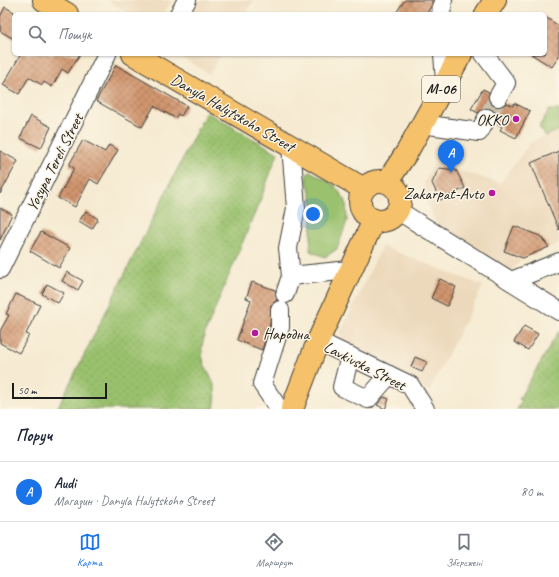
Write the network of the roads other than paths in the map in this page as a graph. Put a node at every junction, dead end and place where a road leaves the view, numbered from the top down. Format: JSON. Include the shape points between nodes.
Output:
{"nodes":[{"id":1,"x":44,"y":0,"type":"edge"},
{"id":2,"x":187,"y":0,"type":"edge"},
{"id":3,"x":442,"y":0,"type":"edge"},
{"id":4,"x":495,"y":0,"type":"edge"},
{"id":5,"x":64,"y":12,"type":"edge"},
{"id":6,"x":180,"y":12,"type":"edge"},
{"id":7,"x":441,"y":12,"type":"edge"},
{"id":8,"x":487,"y":12,"type":"edge"},
{"id":9,"x":106,"y":56,"type":"edge"},
{"id":10,"x":443,"y":56,"type":"edge"},
{"id":11,"x":460,"y":56,"type":"edge"},
{"id":12,"x":486,"y":56,"type":"edge"},
{"id":13,"x":146,"y":57,"type":"edge"},
{"id":14,"x":445,"y":82,"type":"junction"},
{"id":15,"x":498,"y":97,"type":"tunnel mouth"},
{"id":16,"x":487,"y":118,"type":"tunnel mouth"},
{"id":17,"x":422,"y":124,"type":"junction"},
{"id":18,"x":291,"y":146,"type":"junction"},
{"id":19,"x":387,"y":182,"type":"junction"},
{"id":20,"x":364,"y":189,"type":"junction"},
{"id":21,"x":397,"y":210,"type":"junction"},
{"id":22,"x":374,"y":220,"type":"junction"},
{"id":23,"x":559,"y":262,"type":"edge"},
{"id":24,"x":0,"y":269,"type":"edge"},
{"id":25,"x":349,"y":270,"type":"junction"},
{"id":26,"x":291,"y":276,"type":"junction"},
{"id":27,"x":510,"y":281,"type":"junction"},
{"id":28,"x":559,"y":311,"type":"edge"},
{"id":29,"x":318,"y":341,"type":"junction"},
{"id":30,"x":350,"y":356,"type":"junction"},
{"id":31,"x":389,"y":375,"type":"junction"},
{"id":32,"x":279,"y":409,"type":"edge"},
{"id":33,"x":292,"y":409,"type":"edge"},
{"id":34,"x":425,"y":409,"type":"edge"}],
"edges":[{"from":1,"to":5,"type":"main road"},
{"from":2,"to":6,"type":"street"},
{"from":3,"to":7,"type":"street"},
{"from":4,"to":8,"type":"main road"},
{"from":9,"to":24,"type":"street","name":"Yosypa Tereli Street"},
{"from":10,"to":14,"type":"street"},
{"from":11,"to":14,"type":"main road","number":"М-06"},
{"from":12,"to":15,"type":"street","via":[[506,83]]},
{"from":13,"to":18,"type":"main road","name":"Danyla Halytskoho Street"},
{"from":14,"to":17,"type":"main road","number":"М-06"},
{"from":16,"to":17,"type":"street","via":[[478,132]]},
{"from":17,"to":19,"type":"main road","number":"М-06"},
{"from":18,"to":20,"type":"main road","name":"Danyla Halytskoho Street"},
{"from":18,"to":26,"type":"street","via":[[296,208],[288,248]]},
{"from":19,"to":20,"type":"main road","via":[[370,183]]},
{"from":19,"to":21,"type":"main road","via":[[398,194]]},
{"from":20,"to":22,"type":"main road","via":[[360,195],[362,210]]},
{"from":21,"to":22,"type":"main road","via":[[391,217]]},
{"from":21,"to":27,"type":"street"},
{"from":22,"to":25,"type":"main road"},
{"from":23,"to":27,"type":"street"},
{"from":25,"to":26,"type":"street"},
{"from":25,"to":29,"type":"main road"},
{"from":26,"to":32,"type":"street","via":[[282,302],[280,327],[262,384]]},
{"from":27,"to":28,"type":"street"},
{"from":29,"to":30,"type":"street","name":"Lavkivska Street"},
{"from":29,"to":33,"type":"main road"},
{"from":30,"to":31,"type":"street","name":"Lavkivska Street"},
{"from":30,"to":31,"type":"street","via":[[342,387],[368,399]]},
{"from":31,"to":34,"type":"street","name":"Lavkivska Street","via":[[410,384]]}]}
